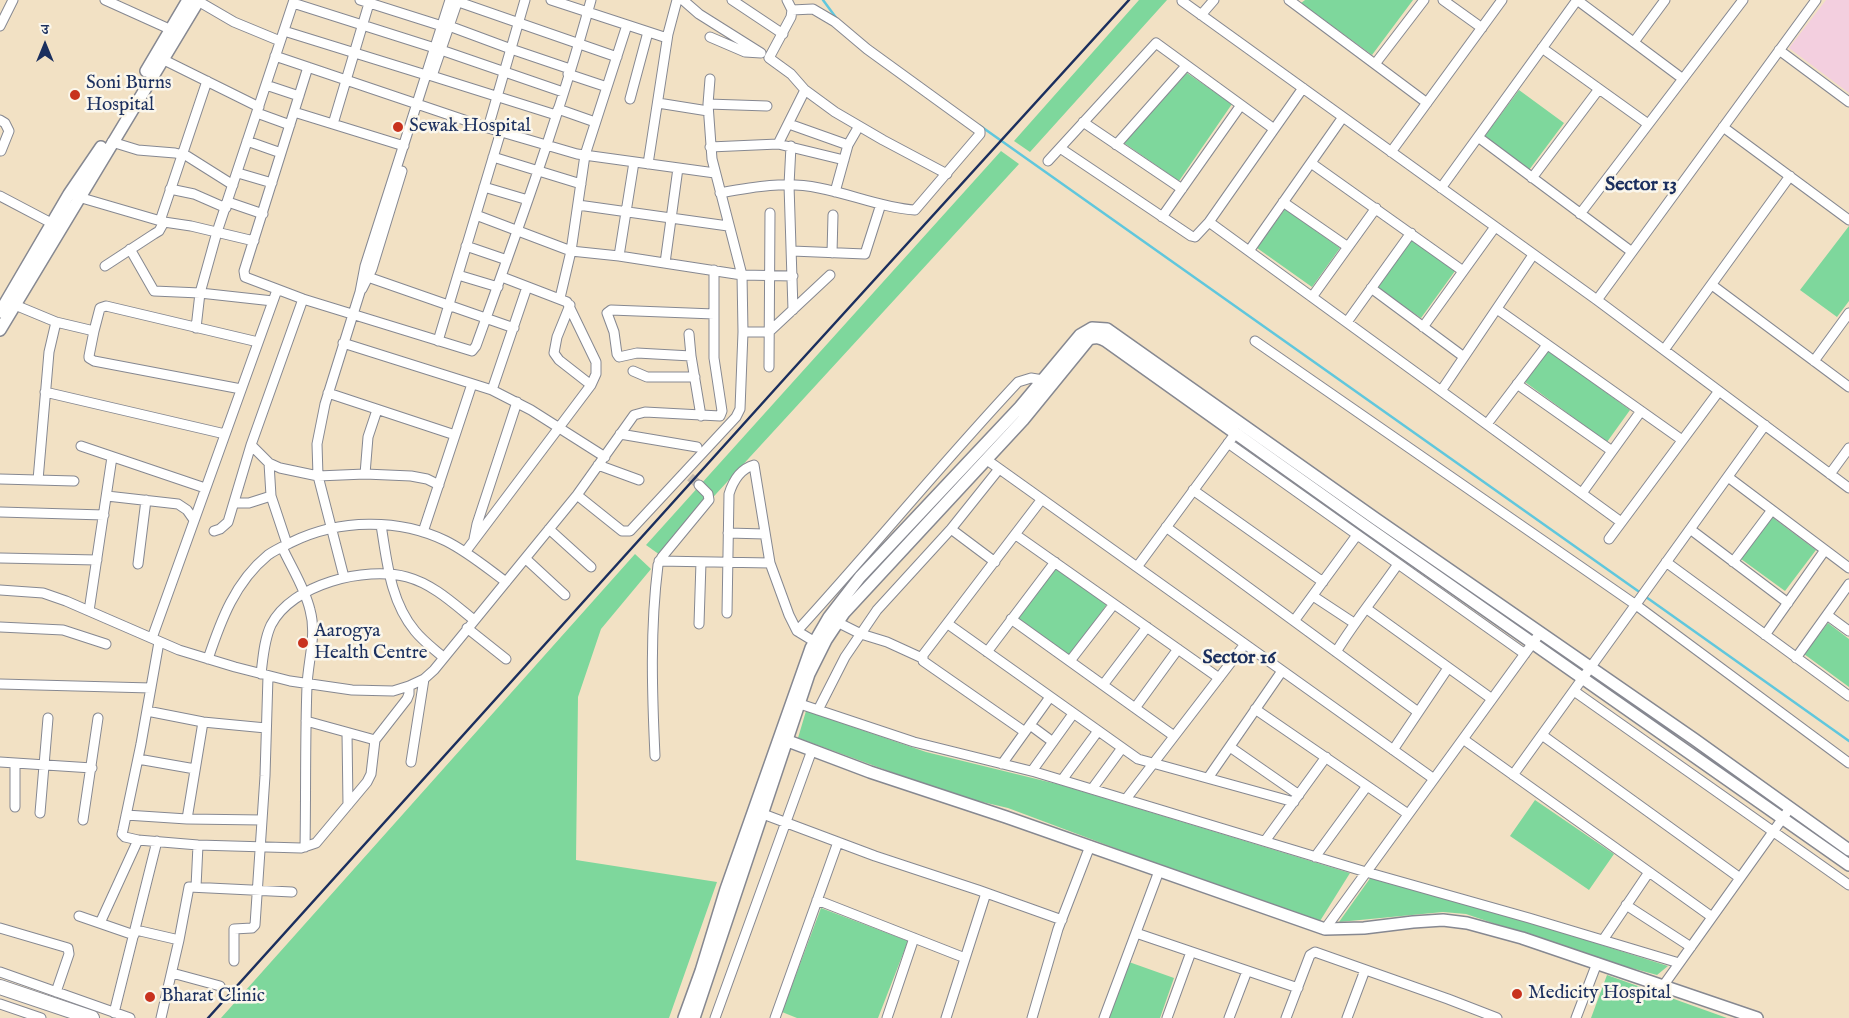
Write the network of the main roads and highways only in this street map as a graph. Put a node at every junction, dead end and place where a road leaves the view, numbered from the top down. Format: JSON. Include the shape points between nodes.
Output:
{"nodes":[{"id":1,"x":0,"y":987,"type":"edge"},
{"id":2,"x":92,"y":1018,"type":"edge"}],
"edges":[{"from":1,"to":2,"type":"main road"}]}
